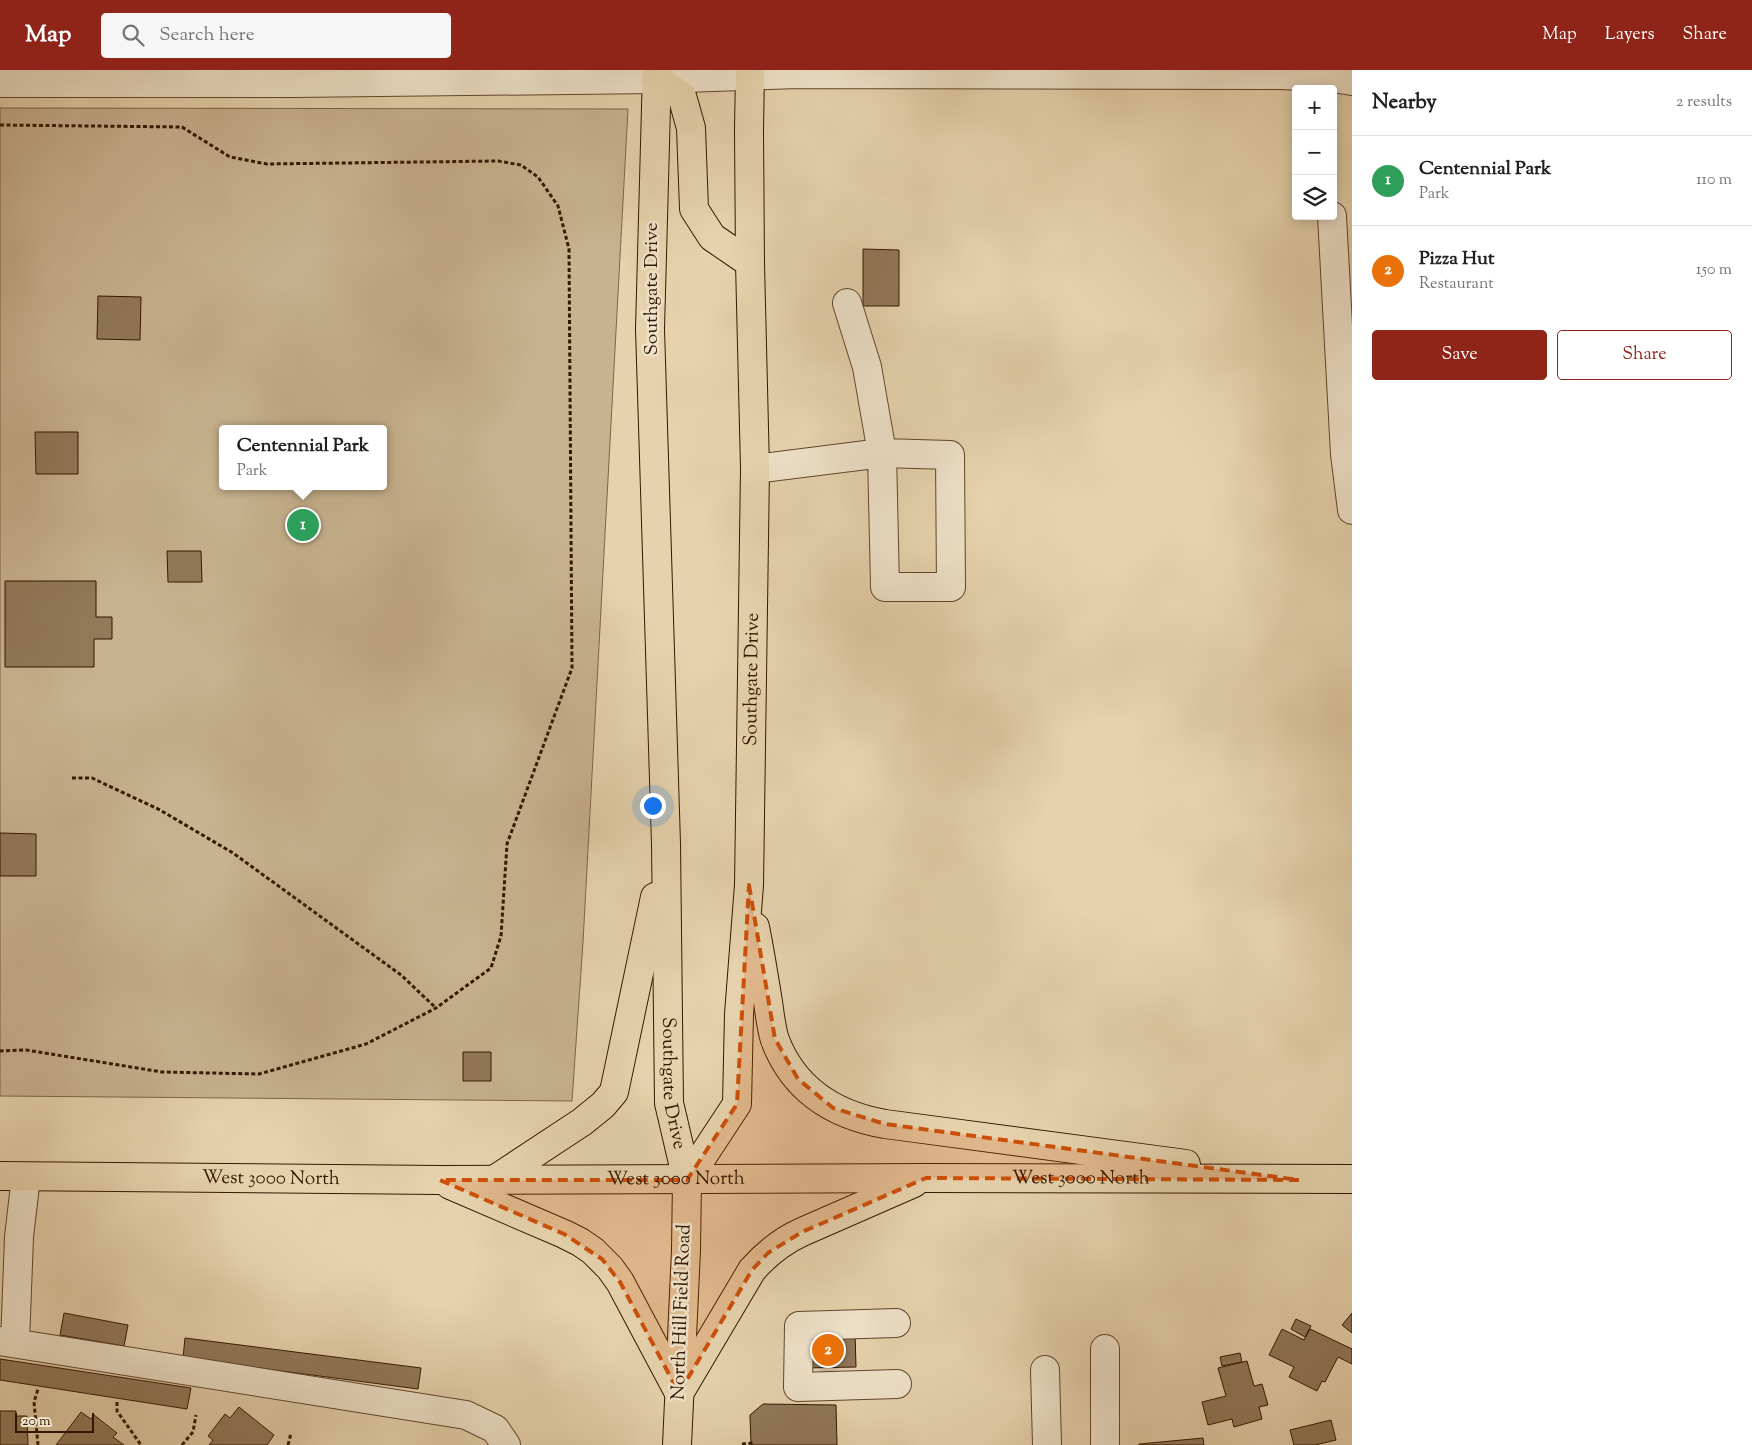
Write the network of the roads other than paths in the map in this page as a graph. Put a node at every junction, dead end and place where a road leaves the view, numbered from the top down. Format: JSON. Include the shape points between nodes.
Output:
{"nodes":[{"id":1,"x":750,"y":73,"type":"edge"},
{"id":2,"x":656,"y":74,"type":"edge"},
{"id":3,"x":1332,"y":79,"type":"edge"},
{"id":4,"x":0,"y":83,"type":"edge"},
{"id":5,"x":1332,"y":220,"type":"edge"},
{"id":6,"x":750,"y":263,"type":"junction"},
{"id":7,"x":847,"y":303,"type":"dead end"},
{"id":8,"x":882,"y":454,"type":"junction"},
{"id":9,"x":755,"y":469,"type":"junction"},
{"id":10,"x":1352,"y":510,"type":"edge"},
{"id":11,"x":666,"y":844,"type":"junction"},
{"id":12,"x":748,"y":885,"type":"junction"},
{"id":13,"x":13,"y":1177,"type":"edge"},
{"id":14,"x":926,"y":1178,"type":"junction"},
{"id":15,"x":1352,"y":1179,"type":"edge"},
{"id":16,"x":440,"y":1180,"type":"junction"},
{"id":17,"x":494,"y":1180,"type":"junction"},
{"id":18,"x":687,"y":1180,"type":"junction"},
{"id":19,"x":1299,"y":1180,"type":"junction"},
{"id":20,"x":896,"y":1323,"type":"dead end"},
{"id":21,"x":7,"y":1342,"type":"edge"},
{"id":22,"x":1105,"y":1349,"type":"dead end"},
{"id":23,"x":1045,"y":1370,"type":"dead end"},
{"id":24,"x":897,"y":1384,"type":"dead end"},
{"id":25,"x":679,"y":1393,"type":"junction"},
{"id":26,"x":506,"y":1445,"type":"edge"},
{"id":27,"x":677,"y":1445,"type":"edge"},
{"id":28,"x":1047,"y":1445,"type":"edge"},
{"id":29,"x":1105,"y":1445,"type":"edge"}],
"edges":[{"from":1,"to":2,"type":"street"},
{"from":1,"to":3,"type":"street","via":[[1279,75]]},
{"from":1,"to":6,"type":"main road","name":"Southgate Drive"},
{"from":2,"to":4,"type":"street","via":[[294,83]]},
{"from":2,"to":6,"type":"main road","via":[[682,96],[691,128],[694,209],[712,237]]},
{"from":2,"to":11,"type":"main road","name":"Southgate Drive","via":[[650,329]]},
{"from":5,"to":10,"type":"street","via":[[1345,454]]},
{"from":6,"to":9,"type":"main road","name":"Southgate Drive"},
{"from":7,"to":8,"type":"street","via":[[867,367]]},
{"from":8,"to":8,"type":"street","via":[[950,455],[951,587],[885,588]]},
{"from":8,"to":9,"type":"street"},
{"from":9,"to":12,"type":"main road","name":"Southgate Drive"},
{"from":11,"to":17,"type":"main road","via":[[614,1092],[582,1122]]},
{"from":11,"to":18,"type":"main road","name":"Southgate Drive","via":[[669,1103]]},
{"from":12,"to":18,"type":"main road","name":"Southgate Drive","via":[[739,1014],[737,1104]]},
{"from":12,"to":19,"type":"main road","via":[[775,1039],[798,1079],[833,1108],[856,1118],[885,1124]]},
{"from":13,"to":16,"type":"main road","name":"West 3000 North"},
{"from":13,"to":21,"type":"street","via":[[19,1237]]},
{"from":14,"to":18,"type":"main road","name":"West 3000 North"},
{"from":14,"to":19,"type":"main road","name":"West 3000 North"},
{"from":14,"to":25,"type":"main road","via":[[791,1237],[768,1253],[752,1270]]},
{"from":15,"to":19,"type":"main road","name":"West 3000 North"},
{"from":16,"to":17,"type":"main road","name":"West 3000 North"},
{"from":16,"to":25,"type":"main road","via":[[564,1234],[602,1259],[620,1282]]},
{"from":17,"to":18,"type":"main road","name":"West 3000 North"},
{"from":18,"to":25,"type":"main road","name":"North Hill Field Road"},
{"from":20,"to":24,"type":"street","via":[[799,1326],[798,1387]]},
{"from":21,"to":26,"type":"street","via":[[466,1415],[495,1429]]},
{"from":22,"to":29,"type":"street"},
{"from":23,"to":28,"type":"street"},
{"from":25,"to":27,"type":"main road","name":"North Hill Field Road"}]}
